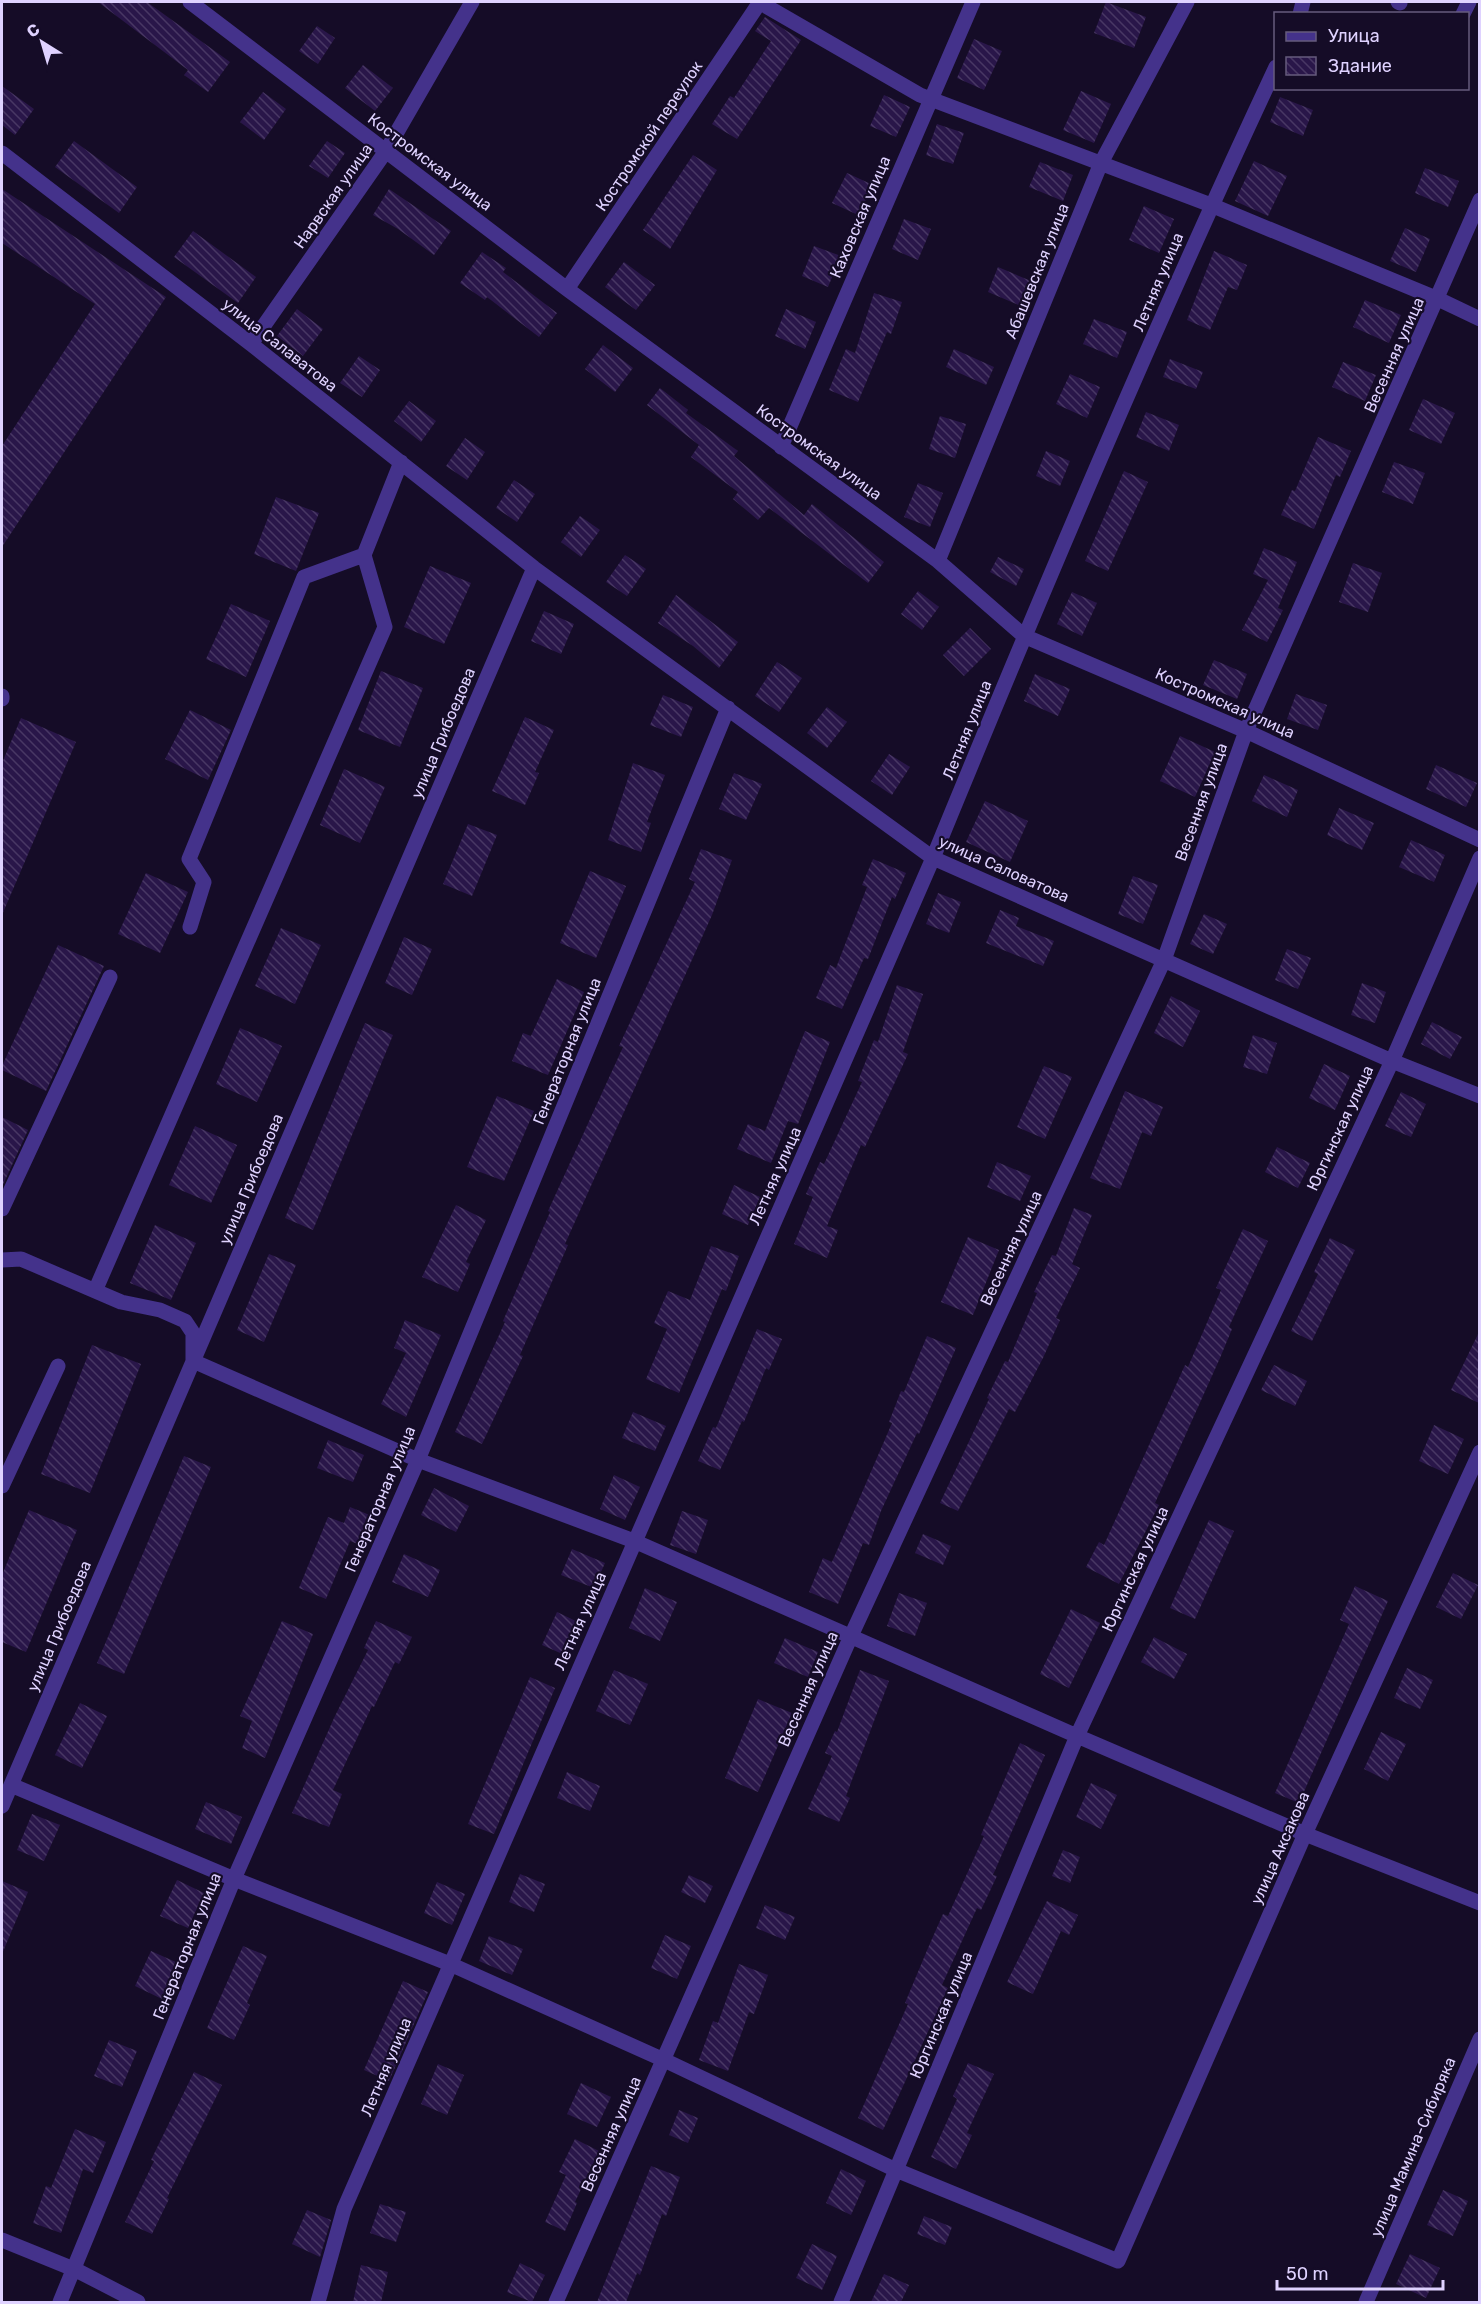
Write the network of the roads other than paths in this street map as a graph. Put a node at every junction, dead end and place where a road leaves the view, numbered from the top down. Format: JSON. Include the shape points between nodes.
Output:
{"nodes":[{"id":1,"x":190,"y":2,"type":"edge"},
{"id":2,"x":472,"y":2,"type":"edge"},
{"id":3,"x":760,"y":2,"type":"edge"},
{"id":4,"x":973,"y":2,"type":"edge"},
{"id":5,"x":1187,"y":2,"type":"edge"},
{"id":6,"x":1274,"y":69,"type":"edge"},
{"id":7,"x":930,"y":99,"type":"junction"},
{"id":8,"x":386,"y":151,"type":"junction"},
{"id":9,"x":2,"y":153,"type":"edge"},
{"id":10,"x":1101,"y":163,"type":"junction"},
{"id":11,"x":1479,"y":200,"type":"edge"},
{"id":12,"x":1211,"y":206,"type":"junction"},
{"id":13,"x":567,"y":289,"type":"junction"},
{"id":14,"x":1438,"y":299,"type":"junction"},
{"id":15,"x":1479,"y":319,"type":"edge"},
{"id":16,"x":251,"y":344,"type":"junction"},
{"id":17,"x":781,"y":447,"type":"junction"},
{"id":18,"x":401,"y":462,"type":"junction"},
{"id":19,"x":364,"y":555,"type":"junction"},
{"id":20,"x":938,"y":561,"type":"junction"},
{"id":21,"x":534,"y":568,"type":"junction"},
{"id":22,"x":1024,"y":636,"type":"junction"},
{"id":23,"x":728,"y":708,"type":"junction"},
{"id":24,"x":1246,"y":731,"type":"junction"},
{"id":25,"x":1479,"y":840,"type":"edge"},
{"id":26,"x":933,"y":858,"type":"junction"},
{"id":27,"x":1479,"y":858,"type":"edge"},
{"id":28,"x":190,"y":927,"type":"dead end"},
{"id":29,"x":1164,"y":960,"type":"junction"},
{"id":30,"x":110,"y":977,"type":"dead end"},
{"id":31,"x":1392,"y":1060,"type":"junction"},
{"id":32,"x":1479,"y":1096,"type":"edge"},
{"id":33,"x":2,"y":1209,"type":"edge"},
{"id":34,"x":2,"y":1260,"type":"edge"},
{"id":35,"x":95,"y":1291,"type":"junction"},
{"id":36,"x":193,"y":1361,"type":"junction"},
{"id":37,"x":58,"y":1366,"type":"dead end"},
{"id":38,"x":1479,"y":1452,"type":"edge"},
{"id":39,"x":418,"y":1460,"type":"junction"},
{"id":40,"x":2,"y":1486,"type":"edge"},
{"id":41,"x":634,"y":1541,"type":"junction"},
{"id":42,"x":851,"y":1636,"type":"junction"},
{"id":43,"x":1077,"y":1736,"type":"junction"},
{"id":44,"x":11,"y":1785,"type":"junction"},
{"id":45,"x":2,"y":1806,"type":"edge"},
{"id":46,"x":1305,"y":1834,"type":"junction"},
{"id":47,"x":234,"y":1879,"type":"junction"},
{"id":48,"x":1479,"y":1903,"type":"edge"},
{"id":49,"x":450,"y":1964,"type":"junction"},
{"id":50,"x":1479,"y":2039,"type":"edge"},
{"id":51,"x":664,"y":2060,"type":"junction"},
{"id":52,"x":896,"y":2170,"type":"junction"},
{"id":53,"x":2,"y":2240,"type":"edge"},
{"id":54,"x":76,"y":2270,"type":"junction"},
{"id":55,"x":60,"y":2302,"type":"edge"},
{"id":56,"x":138,"y":2302,"type":"edge"},
{"id":57,"x":318,"y":2302,"type":"edge"},
{"id":58,"x":556,"y":2302,"type":"edge"},
{"id":59,"x":841,"y":2302,"type":"edge"},
{"id":60,"x":1366,"y":2302,"type":"edge"}],
"edges":[{"from":1,"to":8,"type":"street","name":"Костромская улица"},
{"from":2,"to":8,"type":"street","name":"Нарвская улица"},
{"from":3,"to":7,"type":"street"},
{"from":3,"to":13,"type":"street","name":"Костромской переулок"},
{"from":4,"to":7,"type":"street","name":"Каховская улица"},
{"from":5,"to":10,"type":"street","name":"Абашевская улица"},
{"from":6,"to":12,"type":"street","name":"Летняя улица"},
{"from":7,"to":10,"type":"street"},
{"from":7,"to":17,"type":"street","name":"Каховская улица"},
{"from":8,"to":13,"type":"street","name":"Костромская улица"},
{"from":8,"to":16,"type":"street","name":"Нарвская улица"},
{"from":9,"to":16,"type":"street","name":"улица Салаватова"},
{"from":10,"to":12,"type":"street"},
{"from":10,"to":20,"type":"street","name":"Абашевская улица"},
{"from":11,"to":14,"type":"street","name":"Весенняя улица"},
{"from":12,"to":14,"type":"street"},
{"from":12,"to":22,"type":"street","name":"Летняя улица"},
{"from":13,"to":17,"type":"street","name":"Костромская улица"},
{"from":14,"to":15,"type":"street"},
{"from":14,"to":24,"type":"street","name":"Весенняя улица"},
{"from":16,"to":18,"type":"street","name":"улица Салаватова"},
{"from":17,"to":20,"type":"street","name":"Костромская улица"},
{"from":18,"to":19,"type":"street"},
{"from":18,"to":21,"type":"street","name":"улица Салаватова"},
{"from":19,"to":28,"type":"street","via":[[304,577],[189,859],[204,882]]},
{"from":19,"to":35,"type":"street","via":[[385,627]]},
{"from":20,"to":22,"type":"street","name":"Костромская улица"},
{"from":21,"to":23,"type":"street","name":"улица Саловатова"},
{"from":21,"to":36,"type":"street","name":"улица Грибоедова"},
{"from":22,"to":24,"type":"street","name":"Костромская улица"},
{"from":22,"to":26,"type":"street","name":"Летняя улица"},
{"from":23,"to":26,"type":"street","name":"улица Саловатова"},
{"from":23,"to":39,"type":"street","name":"Генераторная улица"},
{"from":24,"to":25,"type":"street","name":"Костромская улица"},
{"from":24,"to":29,"type":"street","name":"Весенняя улица"},
{"from":26,"to":29,"type":"street","name":"улица Саловатова"},
{"from":26,"to":41,"type":"street","name":"Летняя улица"},
{"from":27,"to":31,"type":"street","name":"Юргинская улица"},
{"from":29,"to":31,"type":"street","name":"улица Саловатова"},
{"from":29,"to":42,"type":"street","name":"Весенняя улица"},
{"from":30,"to":33,"type":"street"},
{"from":31,"to":32,"type":"street","name":"улица Саловатова"},
{"from":31,"to":43,"type":"street","name":"Юргинская улица"},
{"from":34,"to":35,"type":"street","via":[[21,1259]]},
{"from":35,"to":36,"type":"street","via":[[185,1321],[193,1333]]},
{"from":36,"to":39,"type":"street"},
{"from":36,"to":44,"type":"street","name":"улица Грибоедова"},
{"from":37,"to":40,"type":"street"},
{"from":38,"to":46,"type":"street","name":"улица Аксакова"},
{"from":39,"to":41,"type":"street"},
{"from":39,"to":47,"type":"street","name":"Генераторная улица"},
{"from":41,"to":42,"type":"street"},
{"from":41,"to":49,"type":"street","name":"Летняя улица"},
{"from":42,"to":43,"type":"street"},
{"from":42,"to":51,"type":"street","name":"Весенняя улица"},
{"from":43,"to":46,"type":"street"},
{"from":43,"to":52,"type":"street","name":"Юргинская улица"},
{"from":44,"to":45,"type":"street","name":"улица Грибоедова"},
{"from":44,"to":47,"type":"street"},
{"from":46,"to":48,"type":"street"},
{"from":46,"to":52,"type":"street","name":"улица Аксакова","via":[[1118,2261]]},
{"from":47,"to":49,"type":"street"},
{"from":47,"to":54,"type":"street","name":"Генераторная улица"},
{"from":49,"to":51,"type":"street"},
{"from":49,"to":57,"type":"street","name":"Летняя улица","via":[[344,2209]]},
{"from":50,"to":60,"type":"street","name":"улица Мамина-Сибиряка"},
{"from":51,"to":52,"type":"street"},
{"from":51,"to":58,"type":"street","name":"Весенняя улица"},
{"from":52,"to":59,"type":"street","name":"Юргинская улица"},
{"from":53,"to":54,"type":"street"},
{"from":54,"to":55,"type":"street","name":"Генераторная улица"},
{"from":54,"to":56,"type":"street"}]}
